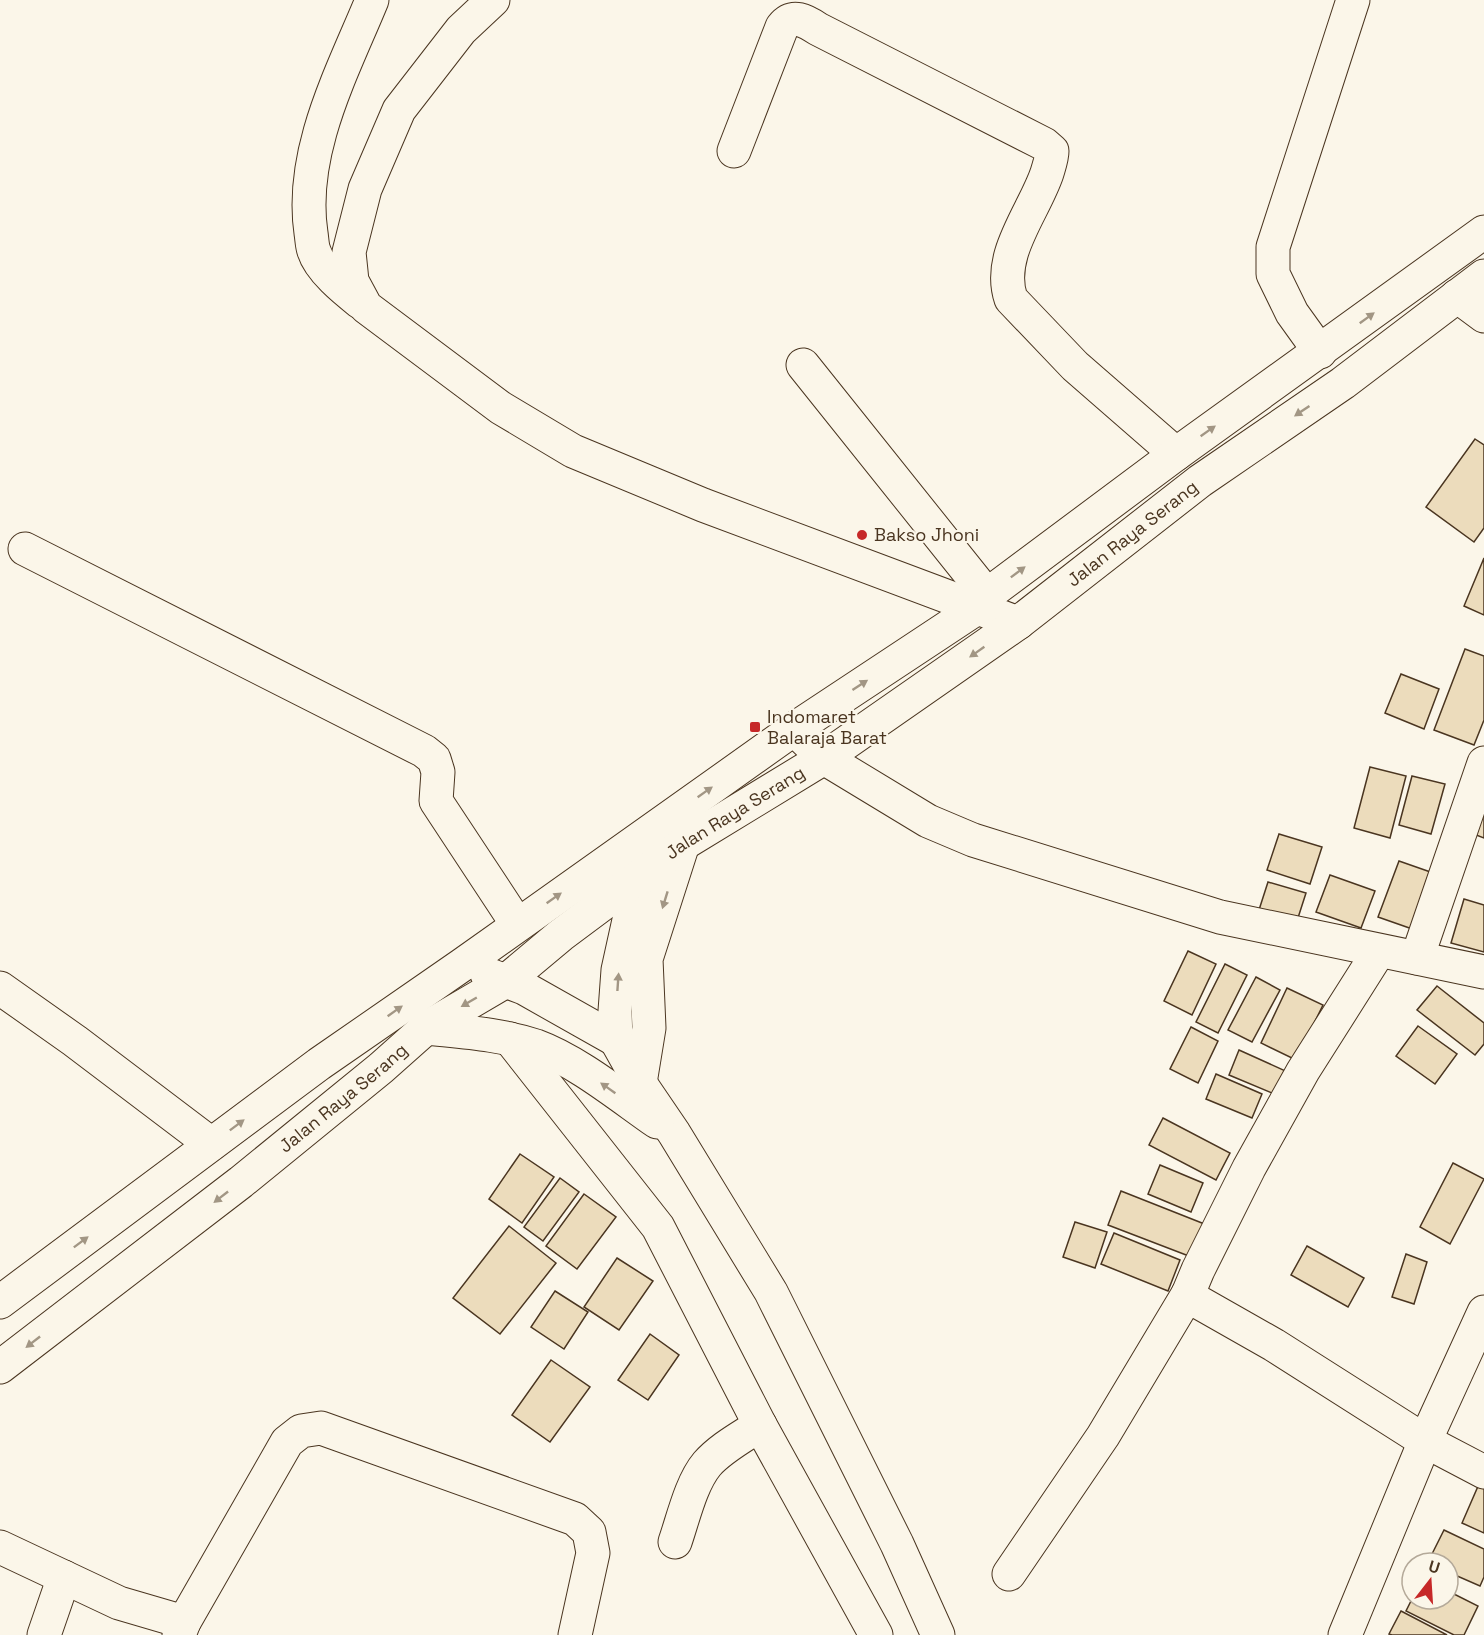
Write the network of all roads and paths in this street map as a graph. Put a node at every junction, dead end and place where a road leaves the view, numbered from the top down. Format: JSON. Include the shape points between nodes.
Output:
{"nodes":[{"id":1,"x":372,"y":0,"type":"edge"},
{"id":2,"x":493,"y":0,"type":"edge"},
{"id":3,"x":1353,"y":0,"type":"edge"},
{"id":4,"x":734,"y":151,"type":"dead end"},
{"id":5,"x":1484,"y":232,"type":"edge"},
{"id":6,"x":1484,"y":276,"type":"edge"},
{"id":7,"x":1457,"y":296,"type":"junction"},
{"id":8,"x":366,"y":307,"type":"junction"},
{"id":9,"x":1484,"y":315,"type":"edge"},
{"id":10,"x":1320,"y":352,"type":"junction"},
{"id":11,"x":803,"y":365,"type":"dead end"},
{"id":12,"x":1343,"y":383,"type":"junction"},
{"id":13,"x":1176,"y":454,"type":"junction"},
{"id":14,"x":1200,"y":481,"type":"junction"},
{"id":15,"x":25,"y":549,"type":"dead end"},
{"id":16,"x":982,"y":602,"type":"junction"},
{"id":17,"x":1018,"y":623,"type":"junction"},
{"id":18,"x":794,"y":729,"type":"junction"},
{"id":19,"x":824,"y":758,"type":"junction"},
{"id":20,"x":1484,"y":763,"type":"edge"},
{"id":21,"x":657,"y":825,"type":"junction"},
{"id":22,"x":683,"y":844,"type":"junction"},
{"id":23,"x":637,"y":878,"type":"junction"},
{"id":24,"x":517,"y":924,"type":"junction"},
{"id":25,"x":1379,"y":951,"type":"junction"},
{"id":26,"x":1417,"y":958,"type":"junction"},
{"id":27,"x":462,"y":965,"type":"junction"},
{"id":28,"x":1484,"y":972,"type":"edge"},
{"id":29,"x":506,"y":981,"type":"junction"},
{"id":30,"x":0,"y":988,"type":"edge"},
{"id":31,"x":426,"y":1028,"type":"junction"},
{"id":32,"x":510,"y":1039,"type":"junction"},
{"id":33,"x":616,"y":1040,"type":"junction"},
{"id":34,"x":640,"y":1083,"type":"junction"},
{"id":35,"x":674,"y":1133,"type":"junction"},
{"id":36,"x":211,"y":1144,"type":"junction"},
{"id":37,"x":47,"y":1267,"type":"junction"},
{"id":38,"x":1188,"y":1294,"type":"junction"},
{"id":39,"x":0,"y":1302,"type":"edge"},
{"id":40,"x":73,"y":1311,"type":"junction"},
{"id":41,"x":1484,"y":1312,"type":"edge"},
{"id":42,"x":0,"y":1367,"type":"edge"},
{"id":43,"x":760,"y":1425,"type":"junction"},
{"id":44,"x":1425,"y":1441,"type":"junction"},
{"id":45,"x":1484,"y":1472,"type":"edge"},
{"id":46,"x":675,"y":1542,"type":"dead end"},
{"id":47,"x":0,"y":1547,"type":"edge"},
{"id":48,"x":1009,"y":1574,"type":"dead end"},
{"id":49,"x":64,"y":1577,"type":"junction"},
{"id":50,"x":181,"y":1629,"type":"edge"},
{"id":51,"x":44,"y":1635,"type":"edge"},
{"id":52,"x":574,"y":1635,"type":"edge"},
{"id":53,"x":876,"y":1635,"type":"edge"},
{"id":54,"x":938,"y":1635,"type":"edge"},
{"id":55,"x":1345,"y":1635,"type":"edge"}],
"edges":[{"from":1,"to":8,"type":"main road","via":[[325,118],[311,166],[308,211],[314,252],[337,284]]},
{"from":2,"to":8,"type":"main road","via":[[461,30],[399,110],[365,189],[349,252],[352,281]]},
{"from":3,"to":10,"type":"main road","via":[[1273,248],[1273,274],[1292,313]]},
{"from":4,"to":13,"type":"main road","via":[[782,27],[793,19],[805,20],[1044,144],[1052,156],[1018,234],[1009,275],[1011,299],[1075,366]]},
{"from":10,"to":5,"type":"main road","name":"Jalan Raya Serang","one_way":true},
{"from":6,"to":7,"type":"main road","name":"Jalan Raya Serang"},
{"from":7,"to":9,"type":"main road"},
{"from":7,"to":12,"type":"main road","name":"Jalan Raya Serang"},
{"from":8,"to":16,"type":"main road","via":[[501,408],[573,451],[703,505]]},
{"from":10,"to":12,"type":"main road"},
{"from":13,"to":10,"type":"main road","name":"Jalan Raya Serang","one_way":true},
{"from":11,"to":16,"type":"main road"},
{"from":12,"to":14,"type":"main road","name":"Jalan Raya Serang","one_way":true},
{"from":13,"to":14,"type":"main road"},
{"from":16,"to":13,"type":"main road","name":"Jalan Raya Serang","one_way":true},
{"from":14,"to":17,"type":"main road","name":"Jalan Raya Serang"},
{"from":15,"to":24,"type":"main road","via":[[424,751],[434,759],[438,772],[436,801]]},
{"from":16,"to":17,"type":"main road"},
{"from":18,"to":16,"type":"main road","name":"Jalan Raya Serang","one_way":true},
{"from":17,"to":19,"type":"main road","name":"Jalan Raya Serang","one_way":true},
{"from":18,"to":19,"type":"main road"},
{"from":21,"to":18,"type":"main road","name":"Jalan Raya Serang","one_way":true},
{"from":19,"to":22,"type":"main road","name":"Jalan Raya Serang"},
{"from":19,"to":25,"type":"main road","via":[[928,821],[973,840],[1220,917]]},
{"from":20,"to":26,"type":"main road"},
{"from":21,"to":23,"type":"main road"},
{"from":24,"to":21,"type":"main road","name":"Jalan Raya Serang","one_way":true},
{"from":22,"to":23,"type":"main road","name":"Jalan Raya Serang"},
{"from":22,"to":34,"type":"main road","one_way":true,"via":[[646,959],[649,1028]]},
{"from":23,"to":29,"type":"main road","name":"Jalan Raya Serang"},
{"from":33,"to":23,"type":"main road","one_way":true,"via":[[618,970]]},
{"from":24,"to":27,"type":"main road","name":"Jalan Raya Serang"},
{"from":25,"to":26,"type":"main road"},
{"from":25,"to":38,"type":"main road","via":[[1303,1071],[1249,1168]]},
{"from":26,"to":28,"type":"main road"},
{"from":27,"to":29,"type":"main road"},
{"from":36,"to":27,"type":"main road","name":"Jalan Raya Serang","one_way":true},
{"from":29,"to":31,"type":"main road","name":"Jalan Raya Serang","one_way":true},
{"from":29,"to":33,"type":"main road"},
{"from":30,"to":36,"type":"main road"},
{"from":31,"to":32,"type":"main road"},
{"from":31,"to":40,"type":"main road","name":"Jalan Raya Serang","one_way":true,"via":[[241,1182]]},
{"from":35,"to":32,"type":"main road","one_way":true,"via":[[568,1063]]},
{"from":32,"to":43,"type":"main road","via":[[658,1227]]},
{"from":33,"to":34,"type":"main road"},
{"from":34,"to":35,"type":"main road"},
{"from":35,"to":54,"type":"main road","via":[[771,1292]]},
{"from":37,"to":36,"type":"main road","name":"Jalan Raya Serang","one_way":true},
{"from":37,"to":39,"type":"main road","name":"Jalan Raya Serang"},
{"from":37,"to":40,"type":"main road"},
{"from":38,"to":44,"type":"main road"},
{"from":38,"to":48,"type":"main road","via":[[1103,1436]]},
{"from":40,"to":42,"type":"main road","name":"Jalan Raya Serang","one_way":true},
{"from":41,"to":44,"type":"main road"},
{"from":43,"to":46,"type":"main road","via":[[706,1465]]},
{"from":43,"to":53,"type":"main road"},
{"from":44,"to":45,"type":"main road"},
{"from":44,"to":55,"type":"main road"},
{"from":47,"to":49,"type":"main road"},
{"from":49,"to":50,"type":"main road"},
{"from":49,"to":51,"type":"main road"},
{"from":50,"to":52,"type":"main road","via":[[287,1442],[301,1431],[321,1428],[575,1519],[589,1532],[593,1553]]}]}
